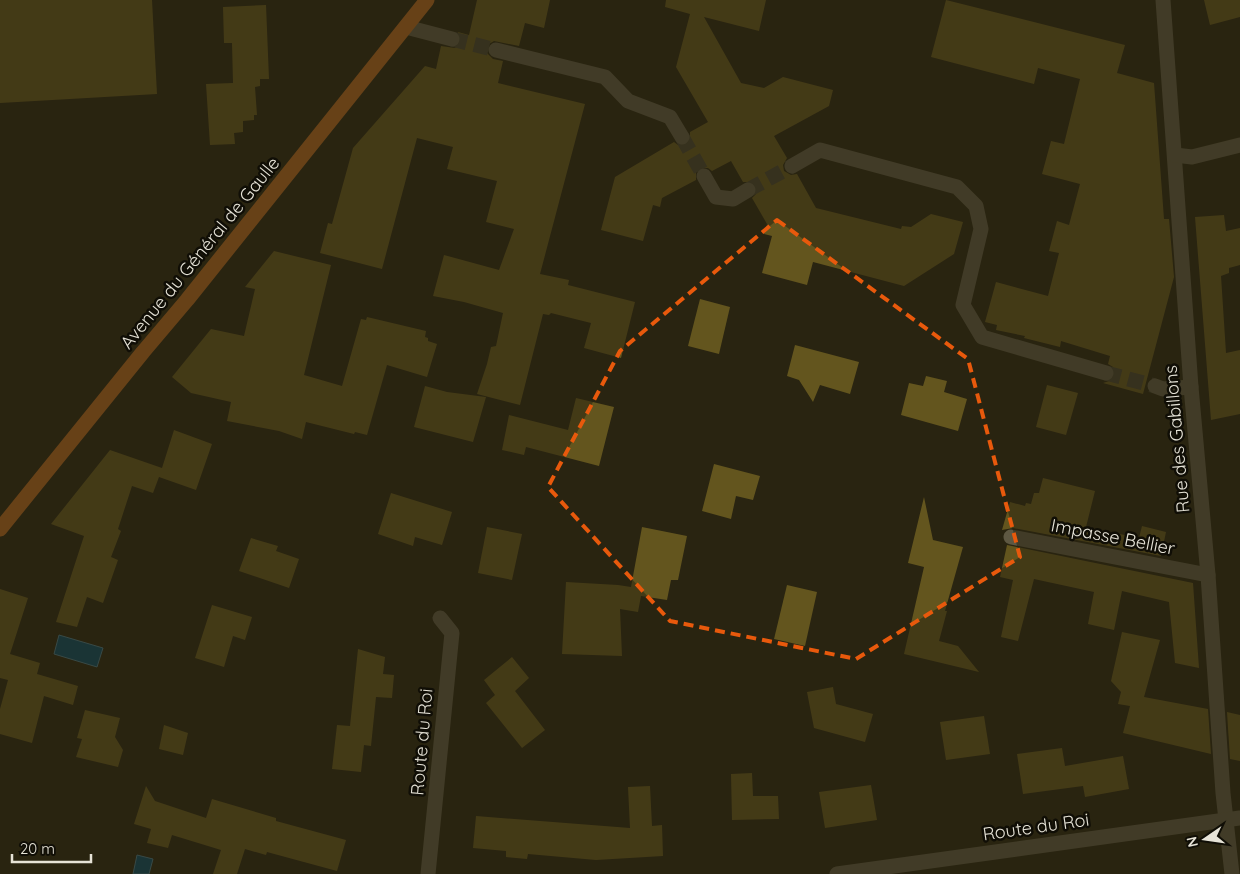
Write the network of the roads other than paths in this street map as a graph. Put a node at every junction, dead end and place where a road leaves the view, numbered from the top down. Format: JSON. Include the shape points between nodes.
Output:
{"nodes":[{"id":1,"x":428,"y":0,"type":"edge"},
{"id":2,"x":1163,"y":0,"type":"edge"},
{"id":3,"x":406,"y":27,"type":"junction"},
{"id":4,"x":452,"y":39,"type":"tunnel mouth"},
{"id":5,"x":496,"y":50,"type":"tunnel mouth"},
{"id":6,"x":682,"y":137,"type":"tunnel mouth"},
{"id":7,"x":1240,"y":145,"type":"edge"},
{"id":8,"x":1175,"y":155,"type":"junction"},
{"id":9,"x":792,"y":166,"type":"tunnel mouth"},
{"id":10,"x":704,"y":176,"type":"tunnel mouth"},
{"id":11,"x":748,"y":190,"type":"tunnel mouth"},
{"id":12,"x":1106,"y":373,"type":"tunnel mouth"},
{"id":13,"x":1155,"y":386,"type":"tunnel mouth"},
{"id":14,"x":1191,"y":387,"type":"junction"},
{"id":15,"x":0,"y":529,"type":"edge"},
{"id":16,"x":1011,"y":537,"type":"dead end"},
{"id":17,"x":1208,"y":575,"type":"junction"},
{"id":18,"x":440,"y":618,"type":"dead end"},
{"id":19,"x":1233,"y":819,"type":"edge"},
{"id":20,"x":428,"y":874,"type":"edge"},
{"id":21,"x":836,"y":874,"type":"edge"},
{"id":22,"x":1232,"y":874,"type":"edge"}],
"edges":[{"from":1,"to":3,"type":"main road","name":"Avenue du Général de Gaulle"},
{"from":2,"to":8,"type":"street","name":"Rue des Gabillons"},
{"from":3,"to":4,"type":"street"},
{"from":3,"to":15,"type":"main road","name":"Avenue du Général de Gaulle"},
{"from":5,"to":6,"type":"street","via":[[605,77],[628,101],[670,118]]},
{"from":7,"to":8,"type":"street","via":[[1192,157]]},
{"from":8,"to":14,"type":"street","name":"Rue des Gabillons"},
{"from":9,"to":12,"type":"street","via":[[820,150],[957,187],[976,206],[981,229],[963,305],[982,337]]},
{"from":10,"to":11,"type":"street","via":[[716,197],[733,199]]},
{"from":13,"to":14,"type":"street","via":[[1163,389]]},
{"from":14,"to":17,"type":"street","name":"Rue des Gabillons"},
{"from":16,"to":17,"type":"street","name":"Impasse Bellier"},
{"from":17,"to":19,"type":"street","name":"Rue des Gabillons","via":[[1223,794]]},
{"from":18,"to":20,"type":"street","name":"Route du Roi","via":[[452,633]]},
{"from":19,"to":21,"type":"street","name":"Route du Roi"},
{"from":19,"to":22,"type":"street","name":"Rue des Gabillons"}]}
